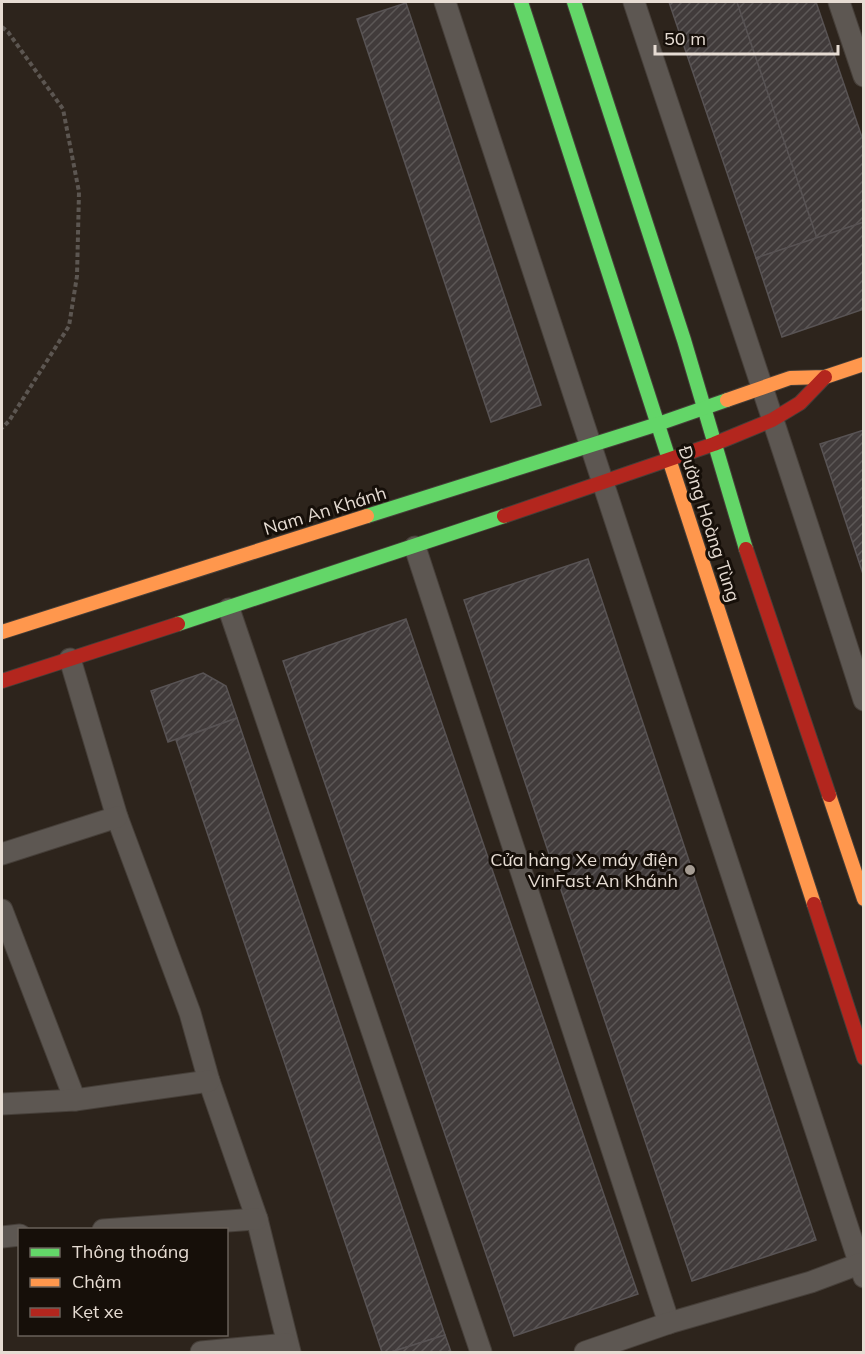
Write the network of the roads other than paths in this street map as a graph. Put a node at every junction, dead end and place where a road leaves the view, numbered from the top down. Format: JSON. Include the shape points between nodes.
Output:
{"nodes":[{"id":1,"x":445,"y":2,"type":"edge"},
{"id":2,"x":521,"y":2,"type":"edge"},
{"id":3,"x":574,"y":2,"type":"edge"},
{"id":4,"x":634,"y":2,"type":"edge"},
{"id":5,"x":839,"y":2,"type":"edge"},
{"id":6,"x":864,"y":76,"type":"edge"},
{"id":7,"x":864,"y":364,"type":"edge"},
{"id":8,"x":825,"y":377,"type":"junction"},
{"id":9,"x":762,"y":388,"type":"junction"},
{"id":10,"x":704,"y":409,"type":"junction"},
{"id":11,"x":772,"y":420,"type":"junction"},
{"id":12,"x":658,"y":424,"type":"junction"},
{"id":13,"x":714,"y":444,"type":"junction"},
{"id":14,"x":591,"y":446,"type":"junction"},
{"id":15,"x":670,"y":459,"type":"junction"},
{"id":16,"x":604,"y":482,"type":"junction"},
{"id":17,"x":415,"y":547,"type":"junction"},
{"id":18,"x":229,"y":609,"type":"junction"},
{"id":19,"x":2,"y":632,"type":"edge"},
{"id":20,"x":70,"y":659,"type":"junction"},
{"id":21,"x":2,"y":681,"type":"edge"},
{"id":22,"x":864,"y":700,"type":"edge"},
{"id":23,"x":117,"y":817,"type":"junction"},
{"id":24,"x":2,"y":854,"type":"edge"},
{"id":25,"x":864,"y":898,"type":"edge"},
{"id":26,"x":2,"y":910,"type":"edge"},
{"id":27,"x":864,"y":1058,"type":"edge"},
{"id":28,"x":208,"y":1081,"type":"junction"},
{"id":29,"x":75,"y":1100,"type":"junction"},
{"id":30,"x":2,"y":1104,"type":"edge"},
{"id":31,"x":257,"y":1219,"type":"junction"},
{"id":32,"x":131,"y":1228,"type":"edge"},
{"id":33,"x":18,"y":1235,"type":"edge"},
{"id":34,"x":2,"y":1237,"type":"edge"},
{"id":35,"x":861,"y":1270,"type":"edge"},
{"id":36,"x":669,"y":1323,"type":"junction"},
{"id":37,"x":289,"y":1348,"type":"edge"},
{"id":38,"x":201,"y":1353,"type":"edge"},
{"id":39,"x":481,"y":1353,"type":"edge"},
{"id":40,"x":585,"y":1353,"type":"edge"}],
"edges":[{"from":1,"to":14,"type":"street"},
{"from":2,"to":12,"type":"main road","name":"Đường Hoàng Tùng"},
{"from":3,"to":10,"type":"main road","name":"Đường Hoàng Tùng"},
{"from":4,"to":9,"type":"street"},
{"from":5,"to":6,"type":"street"},
{"from":7,"to":8,"type":"main road"},
{"from":8,"to":9,"type":"main road","name":"Nam An Khánh","via":[[790,378]]},
{"from":8,"to":11,"type":"main road","via":[[800,402]]},
{"from":9,"to":10,"type":"main road","name":"Nam An Khánh"},
{"from":9,"to":11,"type":"street"},
{"from":10,"to":12,"type":"main road","name":"Nam An Khánh"},
{"from":10,"to":13,"type":"main road","name":"Đường Hoàng Tùng"},
{"from":11,"to":13,"type":"main road"},
{"from":11,"to":22,"type":"street"},
{"from":12,"to":14,"type":"main road","name":"Nam An Khánh"},
{"from":12,"to":15,"type":"main road","name":"Đường Hoàng Tùng"},
{"from":13,"to":15,"type":"main road"},
{"from":13,"to":25,"type":"main road","name":"Đường Hoàng Tùng"},
{"from":14,"to":16,"type":"street"},
{"from":14,"to":19,"type":"main road","name":"Nam An Khánh","via":[[299,544]]},
{"from":15,"to":16,"type":"main road"},
{"from":15,"to":27,"type":"main road","name":"Đường Hoàng Tùng"},
{"from":16,"to":17,"type":"main road"},
{"from":16,"to":35,"type":"street"},
{"from":17,"to":18,"type":"main road","via":[[309,576]]},
{"from":17,"to":36,"type":"street"},
{"from":18,"to":20,"type":"main road"},
{"from":18,"to":39,"type":"street"},
{"from":20,"to":21,"type":"main road"},
{"from":20,"to":23,"type":"street"},
{"from":23,"to":24,"type":"street"},
{"from":23,"to":28,"type":"street","via":[[190,1013]]},
{"from":26,"to":29,"type":"street"},
{"from":28,"to":29,"type":"street"},
{"from":28,"to":31,"type":"street"},
{"from":29,"to":30,"type":"street"},
{"from":31,"to":32,"type":"street"},
{"from":31,"to":37,"type":"street"},
{"from":33,"to":34,"type":"street"},
{"from":35,"to":36,"type":"street"},
{"from":36,"to":40,"type":"street"},
{"from":37,"to":38,"type":"street"}]}
